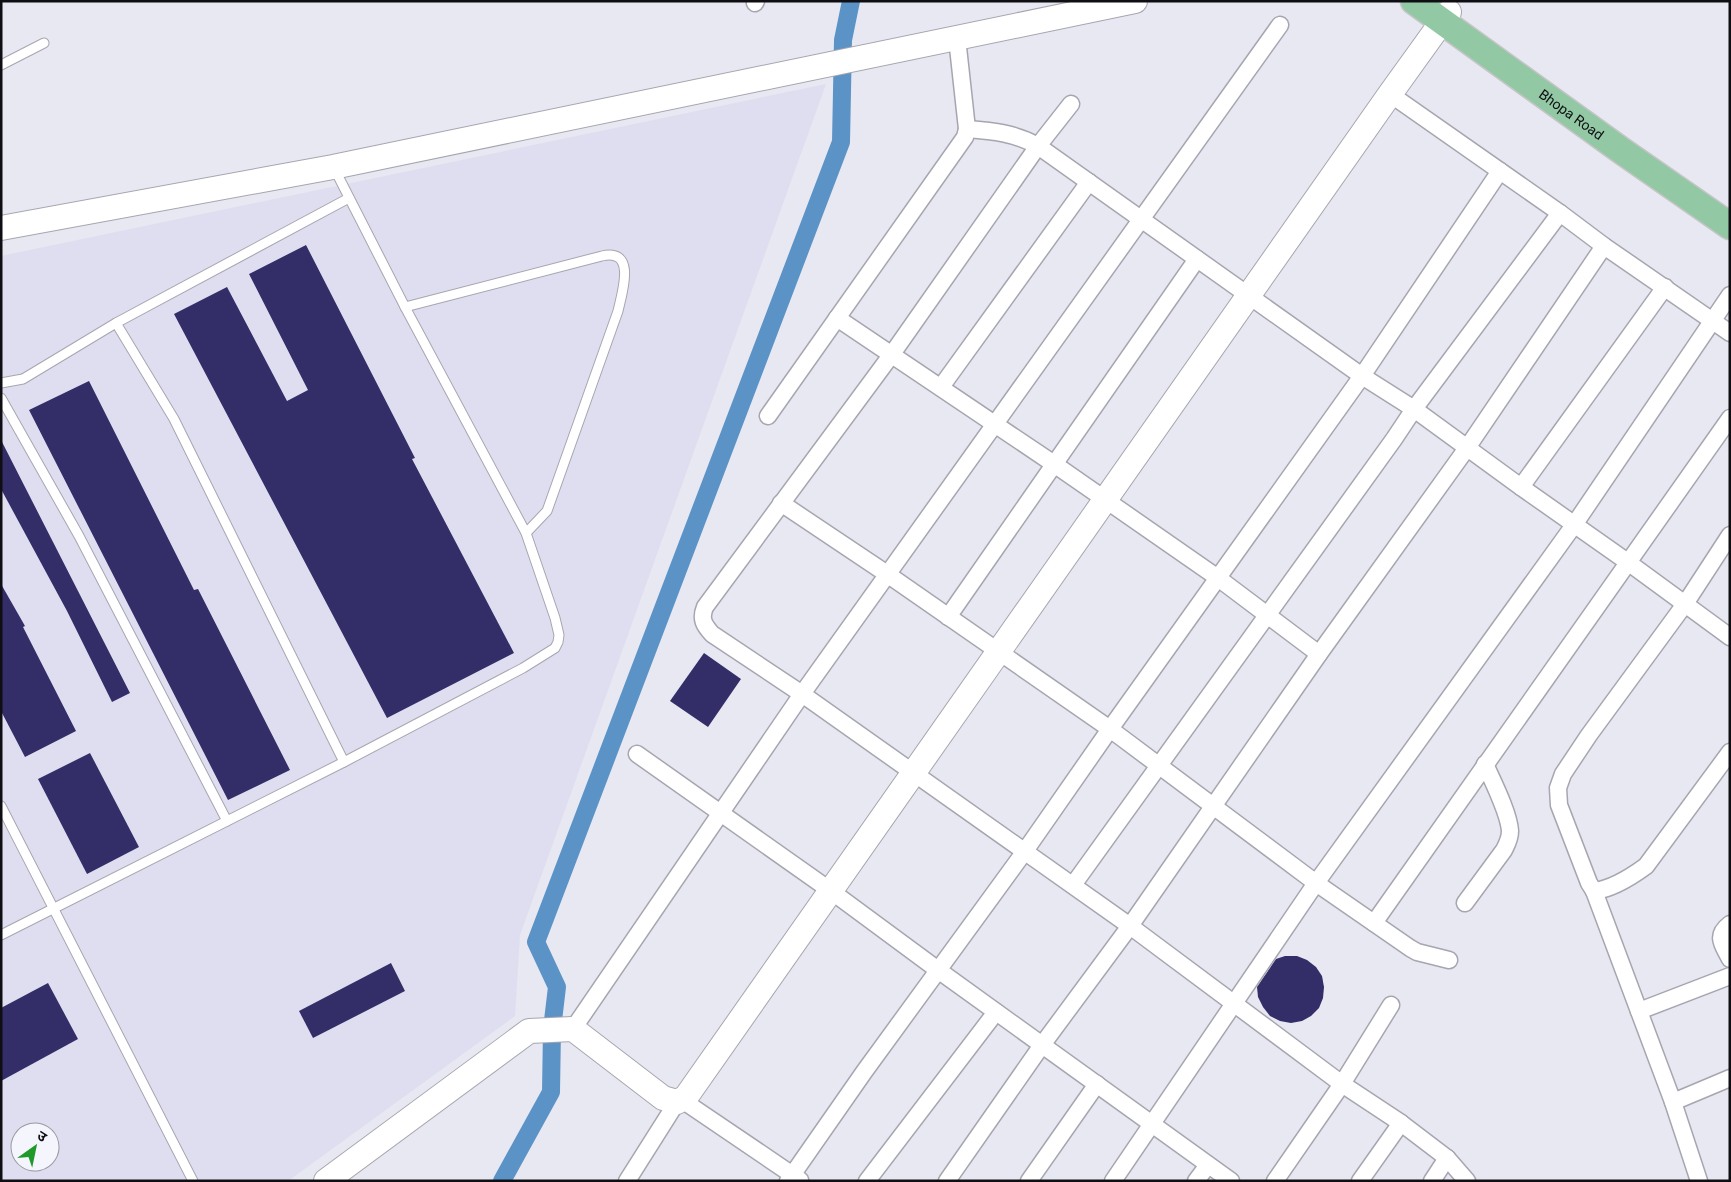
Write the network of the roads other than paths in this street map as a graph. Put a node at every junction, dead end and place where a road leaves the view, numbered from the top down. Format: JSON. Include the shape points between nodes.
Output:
{"nodes":[{"id":1,"x":1135,"y":1,"type":"edge"},
{"id":2,"x":1414,"y":1,"type":"edge"},
{"id":3,"x":1442,"y":12,"type":"edge"},
{"id":4,"x":1280,"y":25,"type":"dead end"},
{"id":5,"x":957,"y":38,"type":"junction"},
{"id":6,"x":44,"y":44,"type":"dead end"},
{"id":7,"x":1,"y":65,"type":"edge"},
{"id":8,"x":1390,"y":94,"type":"junction"},
{"id":9,"x":1071,"y":104,"type":"dead end"},
{"id":10,"x":967,"y":129,"type":"junction"},
{"id":11,"x":1038,"y":146,"type":"junction"},
{"id":12,"x":333,"y":167,"type":"junction"},
{"id":13,"x":1500,"y":171,"type":"junction"},
{"id":14,"x":1089,"y":182,"type":"junction"},
{"id":15,"x":349,"y":198,"type":"junction"},
{"id":16,"x":1730,"y":206,"type":"edge"},
{"id":17,"x":1560,"y":213,"type":"junction"},
{"id":18,"x":1141,"y":219,"type":"junction"},
{"id":19,"x":1730,"y":226,"type":"edge"},
{"id":20,"x":1,"y":228,"type":"edge"},
{"id":21,"x":1604,"y":246,"type":"junction"},
{"id":22,"x":1197,"y":258,"type":"junction"},
{"id":23,"x":1665,"y":287,"type":"junction"},
{"id":24,"x":1730,"y":295,"type":"edge"},
{"id":25,"x":1249,"y":296,"type":"junction"},
{"id":26,"x":405,"y":307,"type":"junction"},
{"id":27,"x":837,"y":318,"type":"junction"},
{"id":28,"x":1712,"y":319,"type":"junction"},
{"id":29,"x":116,"y":323,"type":"junction"},
{"id":30,"x":1730,"y":333,"type":"edge"},
{"id":31,"x":892,"y":354,"type":"junction"},
{"id":32,"x":1362,"y":376,"type":"junction"},
{"id":33,"x":1,"y":384,"type":"edge"},
{"id":34,"x":941,"y":387,"type":"junction"},
{"id":35,"x":1,"y":398,"type":"edge"},
{"id":36,"x":1414,"y":409,"type":"junction"},
{"id":37,"x":768,"y":416,"type":"dead end"},
{"id":38,"x":1730,"y":418,"type":"edge"},
{"id":39,"x":995,"y":424,"type":"junction"},
{"id":40,"x":1467,"y":448,"type":"junction"},
{"id":41,"x":1054,"y":464,"type":"junction"},
{"id":42,"x":1521,"y":487,"type":"junction"},
{"id":43,"x":1105,"y":500,"type":"junction"},
{"id":44,"x":781,"y":503,"type":"junction"},
{"id":45,"x":1574,"y":525,"type":"junction"},
{"id":46,"x":526,"y":533,"type":"junction"},
{"id":47,"x":1730,"y":535,"type":"edge"},
{"id":48,"x":1629,"y":563,"type":"junction"},
{"id":49,"x":888,"y":574,"type":"junction"},
{"id":50,"x":1218,"y":578,"type":"junction"},
{"id":51,"x":1685,"y":604,"type":"junction"},
{"id":52,"x":1268,"y":615,"type":"junction"},
{"id":53,"x":948,"y":617,"type":"junction"},
{"id":54,"x":1730,"y":637,"type":"edge"},
{"id":55,"x":998,"y":652,"type":"junction"},
{"id":56,"x":1319,"y":654,"type":"junction"},
{"id":57,"x":802,"y":694,"type":"junction"},
{"id":58,"x":1110,"y":729,"type":"junction"},
{"id":59,"x":1730,"y":752,"type":"edge"},
{"id":60,"x":637,"y":754,"type":"dead end"},
{"id":61,"x":344,"y":762,"type":"junction"},
{"id":62,"x":1485,"y":764,"type":"junction"},
{"id":63,"x":1160,"y":766,"type":"junction"},
{"id":64,"x":913,"y":774,"type":"junction"},
{"id":65,"x":1,"y":806,"type":"edge"},
{"id":66,"x":1212,"y":806,"type":"junction"},
{"id":67,"x":720,"y":813,"type":"junction"},
{"id":68,"x":227,"y":821,"type":"junction"},
{"id":69,"x":1025,"y":851,"type":"junction"},
{"id":70,"x":1316,"y":883,"type":"junction"},
{"id":71,"x":1073,"y":885,"type":"junction"},
{"id":72,"x":831,"y":891,"type":"junction"},
{"id":73,"x":1594,"y":891,"type":"junction"},
{"id":74,"x":1465,"y":903,"type":"dead end"},
{"id":75,"x":53,"y":908,"type":"junction"},
{"id":76,"x":1374,"y":923,"type":"junction"},
{"id":77,"x":1730,"y":924,"type":"edge"},
{"id":78,"x":1130,"y":926,"type":"junction"},
{"id":79,"x":1,"y":935,"type":"edge"},
{"id":80,"x":1449,"y":960,"type":"dead end"},
{"id":81,"x":1730,"y":960,"type":"edge"},
{"id":82,"x":938,"y":970,"type":"junction"},
{"id":83,"x":1730,"y":976,"type":"edge"},
{"id":84,"x":1235,"y":1003,"type":"junction"},
{"id":85,"x":1391,"y":1005,"type":"dead end"},
{"id":86,"x":1639,"y":1011,"type":"junction"},
{"id":87,"x":996,"y":1012,"type":"junction"},
{"id":88,"x":573,"y":1028,"type":"junction"},
{"id":89,"x":1042,"y":1045,"type":"junction"},
{"id":90,"x":1730,"y":1078,"type":"edge"},
{"id":91,"x":1097,"y":1084,"type":"junction"},
{"id":92,"x":1342,"y":1084,"type":"junction"},
{"id":93,"x":680,"y":1101,"type":"junction"},
{"id":94,"x":1673,"y":1102,"type":"junction"},
{"id":95,"x":1401,"y":1123,"type":"junction"},
{"id":96,"x":1152,"y":1124,"type":"junction"},
{"id":97,"x":1447,"y":1158,"type":"junction"},
{"id":98,"x":1208,"y":1165,"type":"junction"},
{"id":99,"x":794,"y":1179,"type":"edge"},
{"id":100,"x":193,"y":1181,"type":"edge"},
{"id":101,"x":326,"y":1181,"type":"edge"},
{"id":102,"x":627,"y":1181,"type":"edge"},
{"id":103,"x":867,"y":1181,"type":"edge"},
{"id":104,"x":947,"y":1181,"type":"edge"},
{"id":105,"x":1029,"y":1181,"type":"edge"},
{"id":106,"x":1113,"y":1181,"type":"edge"},
{"id":107,"x":1196,"y":1181,"type":"edge"},
{"id":108,"x":1231,"y":1181,"type":"edge"},
{"id":109,"x":1276,"y":1181,"type":"edge"},
{"id":110,"x":1360,"y":1181,"type":"edge"},
{"id":111,"x":1432,"y":1181,"type":"edge"},
{"id":112,"x":1467,"y":1181,"type":"edge"},
{"id":113,"x":1699,"y":1181,"type":"edge"}],
"edges":[{"from":1,"to":5,"type":"main road"},
{"from":2,"to":3,"type":"main road","name":"Bhopa Road"},
{"from":3,"to":8,"type":"main road"},
{"from":3,"to":16,"type":"main road","name":"Bhopa Road"},
{"from":3,"to":19,"type":"main road","name":"Bhopa Road"},
{"from":4,"to":18,"type":"street"},
{"from":5,"to":10,"type":"street"},
{"from":5,"to":12,"type":"main road"},
{"from":6,"to":7,"type":"lane"},
{"from":8,"to":13,"type":"street"},
{"from":8,"to":25,"type":"main road"},
{"from":9,"to":11,"type":"street"},
{"from":10,"to":11,"type":"street","via":[[1010,134]]},
{"from":10,"to":27,"type":"street","via":[[960,145]]},
{"from":11,"to":14,"type":"street"},
{"from":11,"to":31,"type":"street"},
{"from":12,"to":15,"type":"lane"},
{"from":12,"to":20,"type":"main road"},
{"from":13,"to":17,"type":"street"},
{"from":13,"to":32,"type":"street"},
{"from":14,"to":18,"type":"street"},
{"from":14,"to":34,"type":"street"},
{"from":15,"to":26,"type":"lane"},
{"from":15,"to":29,"type":"lane"},
{"from":17,"to":21,"type":"street"},
{"from":17,"to":36,"type":"street"},
{"from":18,"to":22,"type":"street"},
{"from":18,"to":39,"type":"street"},
{"from":21,"to":23,"type":"street"},
{"from":21,"to":40,"type":"street"},
{"from":22,"to":25,"type":"street"},
{"from":22,"to":41,"type":"street"},
{"from":23,"to":28,"type":"street"},
{"from":23,"to":42,"type":"street"},
{"from":24,"to":28,"type":"street"},
{"from":25,"to":32,"type":"street"},
{"from":25,"to":43,"type":"main road"},
{"from":26,"to":46,"type":"lane"},
{"from":26,"to":46,"type":"lane","via":[[602,256],[613,254],[622,260],[624,280],[614,320],[547,511]]},
{"from":27,"to":31,"type":"street"},
{"from":27,"to":37,"type":"street"},
{"from":28,"to":30,"type":"street"},
{"from":28,"to":45,"type":"street"},
{"from":29,"to":33,"type":"lane","via":[[23,379]]},
{"from":29,"to":61,"type":"lane","via":[[174,419]]},
{"from":31,"to":34,"type":"street"},
{"from":31,"to":44,"type":"street"},
{"from":32,"to":36,"type":"street"},
{"from":32,"to":50,"type":"street"},
{"from":34,"to":39,"type":"street"},
{"from":35,"to":68,"type":"lane","via":[[79,536]]},
{"from":36,"to":40,"type":"street"},
{"from":36,"to":52,"type":"street"},
{"from":38,"to":48,"type":"street"},
{"from":39,"to":41,"type":"street"},
{"from":39,"to":49,"type":"street"},
{"from":40,"to":42,"type":"street"},
{"from":40,"to":56,"type":"street"},
{"from":41,"to":43,"type":"street"},
{"from":41,"to":53,"type":"street"},
{"from":42,"to":45,"type":"street"},
{"from":43,"to":50,"type":"street"},
{"from":43,"to":55,"type":"main road"},
{"from":44,"to":49,"type":"street"},
{"from":44,"to":57,"type":"street","via":[[705,607],[702,618],[712,634]]},
{"from":45,"to":48,"type":"street"},
{"from":45,"to":70,"type":"street"},
{"from":46,"to":61,"type":"lane","via":[[555,618],[559,635],[555,648]]},
{"from":47,"to":51,"type":"street"},
{"from":48,"to":51,"type":"street"},
{"from":48,"to":62,"type":"street"},
{"from":49,"to":53,"type":"street"},
{"from":49,"to":57,"type":"street"},
{"from":50,"to":52,"type":"street"},
{"from":50,"to":58,"type":"street"},
{"from":51,"to":54,"type":"street"},
{"from":51,"to":73,"type":"street","via":[[1590,734],[1558,788],[1558,805]]},
{"from":52,"to":56,"type":"street"},
{"from":52,"to":63,"type":"street"},
{"from":53,"to":55,"type":"street"},
{"from":55,"to":58,"type":"street"},
{"from":55,"to":64,"type":"main road"},
{"from":56,"to":66,"type":"street"},
{"from":57,"to":64,"type":"street"},
{"from":57,"to":67,"type":"street"},
{"from":58,"to":63,"type":"street"},
{"from":58,"to":69,"type":"street"},
{"from":59,"to":73,"type":"street","via":[[1646,866],[1602,890]]},
{"from":60,"to":67,"type":"street"},
{"from":61,"to":68,"type":"lane"},
{"from":62,"to":74,"type":"street","via":[[1510,833],[1504,850]]},
{"from":62,"to":76,"type":"street"},
{"from":63,"to":66,"type":"street"},
{"from":63,"to":71,"type":"street"},
{"from":64,"to":69,"type":"street"},
{"from":64,"to":72,"type":"main road"},
{"from":65,"to":75,"type":"lane"},
{"from":66,"to":70,"type":"street"},
{"from":66,"to":78,"type":"street"},
{"from":67,"to":72,"type":"street"},
{"from":67,"to":88,"type":"street"},
{"from":68,"to":75,"type":"lane"},
{"from":69,"to":71,"type":"street"},
{"from":69,"to":82,"type":"street"},
{"from":70,"to":76,"type":"street"},
{"from":70,"to":84,"type":"street"},
{"from":71,"to":78,"type":"street"},
{"from":72,"to":82,"type":"street"},
{"from":72,"to":93,"type":"main road","via":[[686,1097]]},
{"from":73,"to":86,"type":"street"},
{"from":75,"to":79,"type":"lane"},
{"from":75,"to":100,"type":"lane"},
{"from":76,"to":80,"type":"street","via":[[1417,952]]},
{"from":77,"to":81,"type":"street","via":[[1723,929],[1720,940]]},
{"from":78,"to":84,"type":"street"},
{"from":78,"to":89,"type":"street"},
{"from":82,"to":87,"type":"street"},
{"from":82,"to":99,"type":"street"},
{"from":83,"to":86,"type":"street"},
{"from":84,"to":92,"type":"street"},
{"from":84,"to":96,"type":"street"},
{"from":85,"to":92,"type":"street"},
{"from":86,"to":94,"type":"street"},
{"from":87,"to":89,"type":"street"},
{"from":87,"to":103,"type":"street"},
{"from":88,"to":93,"type":"main road","via":[[663,1098]]},
{"from":88,"to":101,"type":"main road","via":[[529,1031]]},
{"from":89,"to":91,"type":"street"},
{"from":89,"to":104,"type":"street"},
{"from":90,"to":94,"type":"street"},
{"from":91,"to":96,"type":"street"},
{"from":91,"to":105,"type":"street"},
{"from":92,"to":95,"type":"street"},
{"from":92,"to":109,"type":"street"},
{"from":93,"to":99,"type":"street"},
{"from":93,"to":102,"type":"street"},
{"from":94,"to":113,"type":"street"},
{"from":95,"to":97,"type":"street"},
{"from":95,"to":110,"type":"street"},
{"from":96,"to":98,"type":"street"},
{"from":96,"to":106,"type":"street"},
{"from":97,"to":111,"type":"street"},
{"from":97,"to":112,"type":"street"},
{"from":98,"to":107,"type":"street"},
{"from":98,"to":108,"type":"street"}]}
